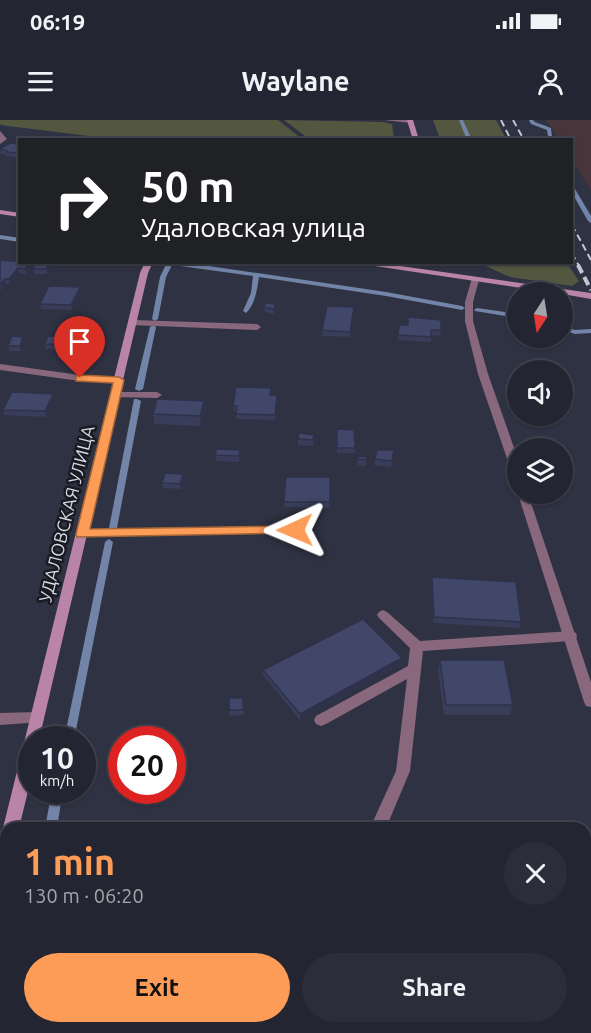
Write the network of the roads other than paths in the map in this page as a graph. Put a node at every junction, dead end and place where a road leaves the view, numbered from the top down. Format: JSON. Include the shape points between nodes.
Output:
{"nodes":[{"id":1,"x":387,"y":120,"type":"edge"},
{"id":2,"x":410,"y":121,"type":"edge"},
{"id":3,"x":0,"y":133,"type":"edge"},
{"id":4,"x":415,"y":138,"type":"edge"},
{"id":5,"x":0,"y":142,"type":"edge"},
{"id":6,"x":0,"y":212,"type":"edge"},
{"id":7,"x":18,"y":215,"type":"edge"},
{"id":8,"x":148,"y":264,"type":"edge"},
{"id":9,"x":365,"y":264,"type":"edge"},
{"id":10,"x":429,"y":264,"type":"edge"},
{"id":11,"x":426,"y":273,"type":"junction"},
{"id":12,"x":475,"y":280,"type":"junction"},
{"id":13,"x":591,"y":296,"type":"edge"},
{"id":14,"x":132,"y":323,"type":"junction"},
{"id":15,"x":257,"y":327,"type":"dead end"},
{"id":16,"x":0,"y":367,"type":"edge"},
{"id":17,"x":119,"y":380,"type":"junction"},
{"id":18,"x":115,"y":395,"type":"junction"},
{"id":19,"x":158,"y":395,"type":"dead end"},
{"id":20,"x":507,"y":444,"type":"edge"},
{"id":21,"x":526,"y":504,"type":"edge"},
{"id":22,"x":295,"y":530,"type":"dead end"},
{"id":23,"x":82,"y":534,"type":"junction"},
{"id":24,"x":383,"y":615,"type":"dead end"},
{"id":25,"x":571,"y":636,"type":"junction"},
{"id":26,"x":417,"y":646,"type":"junction"},
{"id":27,"x":414,"y":669,"type":"junction"},
{"id":28,"x":591,"y":702,"type":"edge"},
{"id":29,"x":37,"y":718,"type":"junction"},
{"id":30,"x":0,"y":719,"type":"edge"},
{"id":31,"x":321,"y":720,"type":"dead end"},
{"id":32,"x":35,"y":726,"type":"edge"},
{"id":33,"x":18,"y":799,"type":"edge"},
{"id":34,"x":12,"y":822,"type":"edge"},
{"id":35,"x":381,"y":822,"type":"edge"}],
"edges":[{"from":1,"to":2,"type":"street"},
{"from":2,"to":4,"type":"main road"},
{"from":3,"to":5,"type":"street","via":[[4,139]]},
{"from":6,"to":7,"type":"main road"},
{"from":8,"to":14,"type":"main road","name":"УДАЛОВСКАЯ УЛИЦА"},
{"from":9,"to":11,"type":"main road"},
{"from":10,"to":11,"type":"main road"},
{"from":11,"to":12,"type":"main road"},
{"from":12,"to":13,"type":"main road"},
{"from":12,"to":20,"type":"street","via":[[469,321]]},
{"from":14,"to":15,"type":"street"},
{"from":14,"to":17,"type":"main road","name":"УДАЛОВСКАЯ УЛИЦА"},
{"from":16,"to":17,"type":"street"},
{"from":17,"to":18,"type":"main road","name":"УДАЛОВСКАЯ УЛИЦА"},
{"from":18,"to":19,"type":"street"},
{"from":18,"to":23,"type":"main road","name":"УДАЛОВСКАЯ УЛИЦА"},
{"from":21,"to":25,"type":"street"},
{"from":22,"to":23,"type":"street"},
{"from":23,"to":29,"type":"main road","name":"УДАЛОВСКАЯ УЛИЦА"},
{"from":24,"to":26,"type":"street"},
{"from":25,"to":26,"type":"street"},
{"from":25,"to":28,"type":"street"},
{"from":26,"to":27,"type":"street"},
{"from":27,"to":31,"type":"street"},
{"from":27,"to":35,"type":"street","via":[[403,771]]},
{"from":29,"to":30,"type":"street"},
{"from":29,"to":32,"type":"main road","name":"УДАЛОВСКАЯ УЛИЦА"},
{"from":33,"to":34,"type":"main road","name":"УДАЛОВСКАЯ УЛИЦА"}]}
